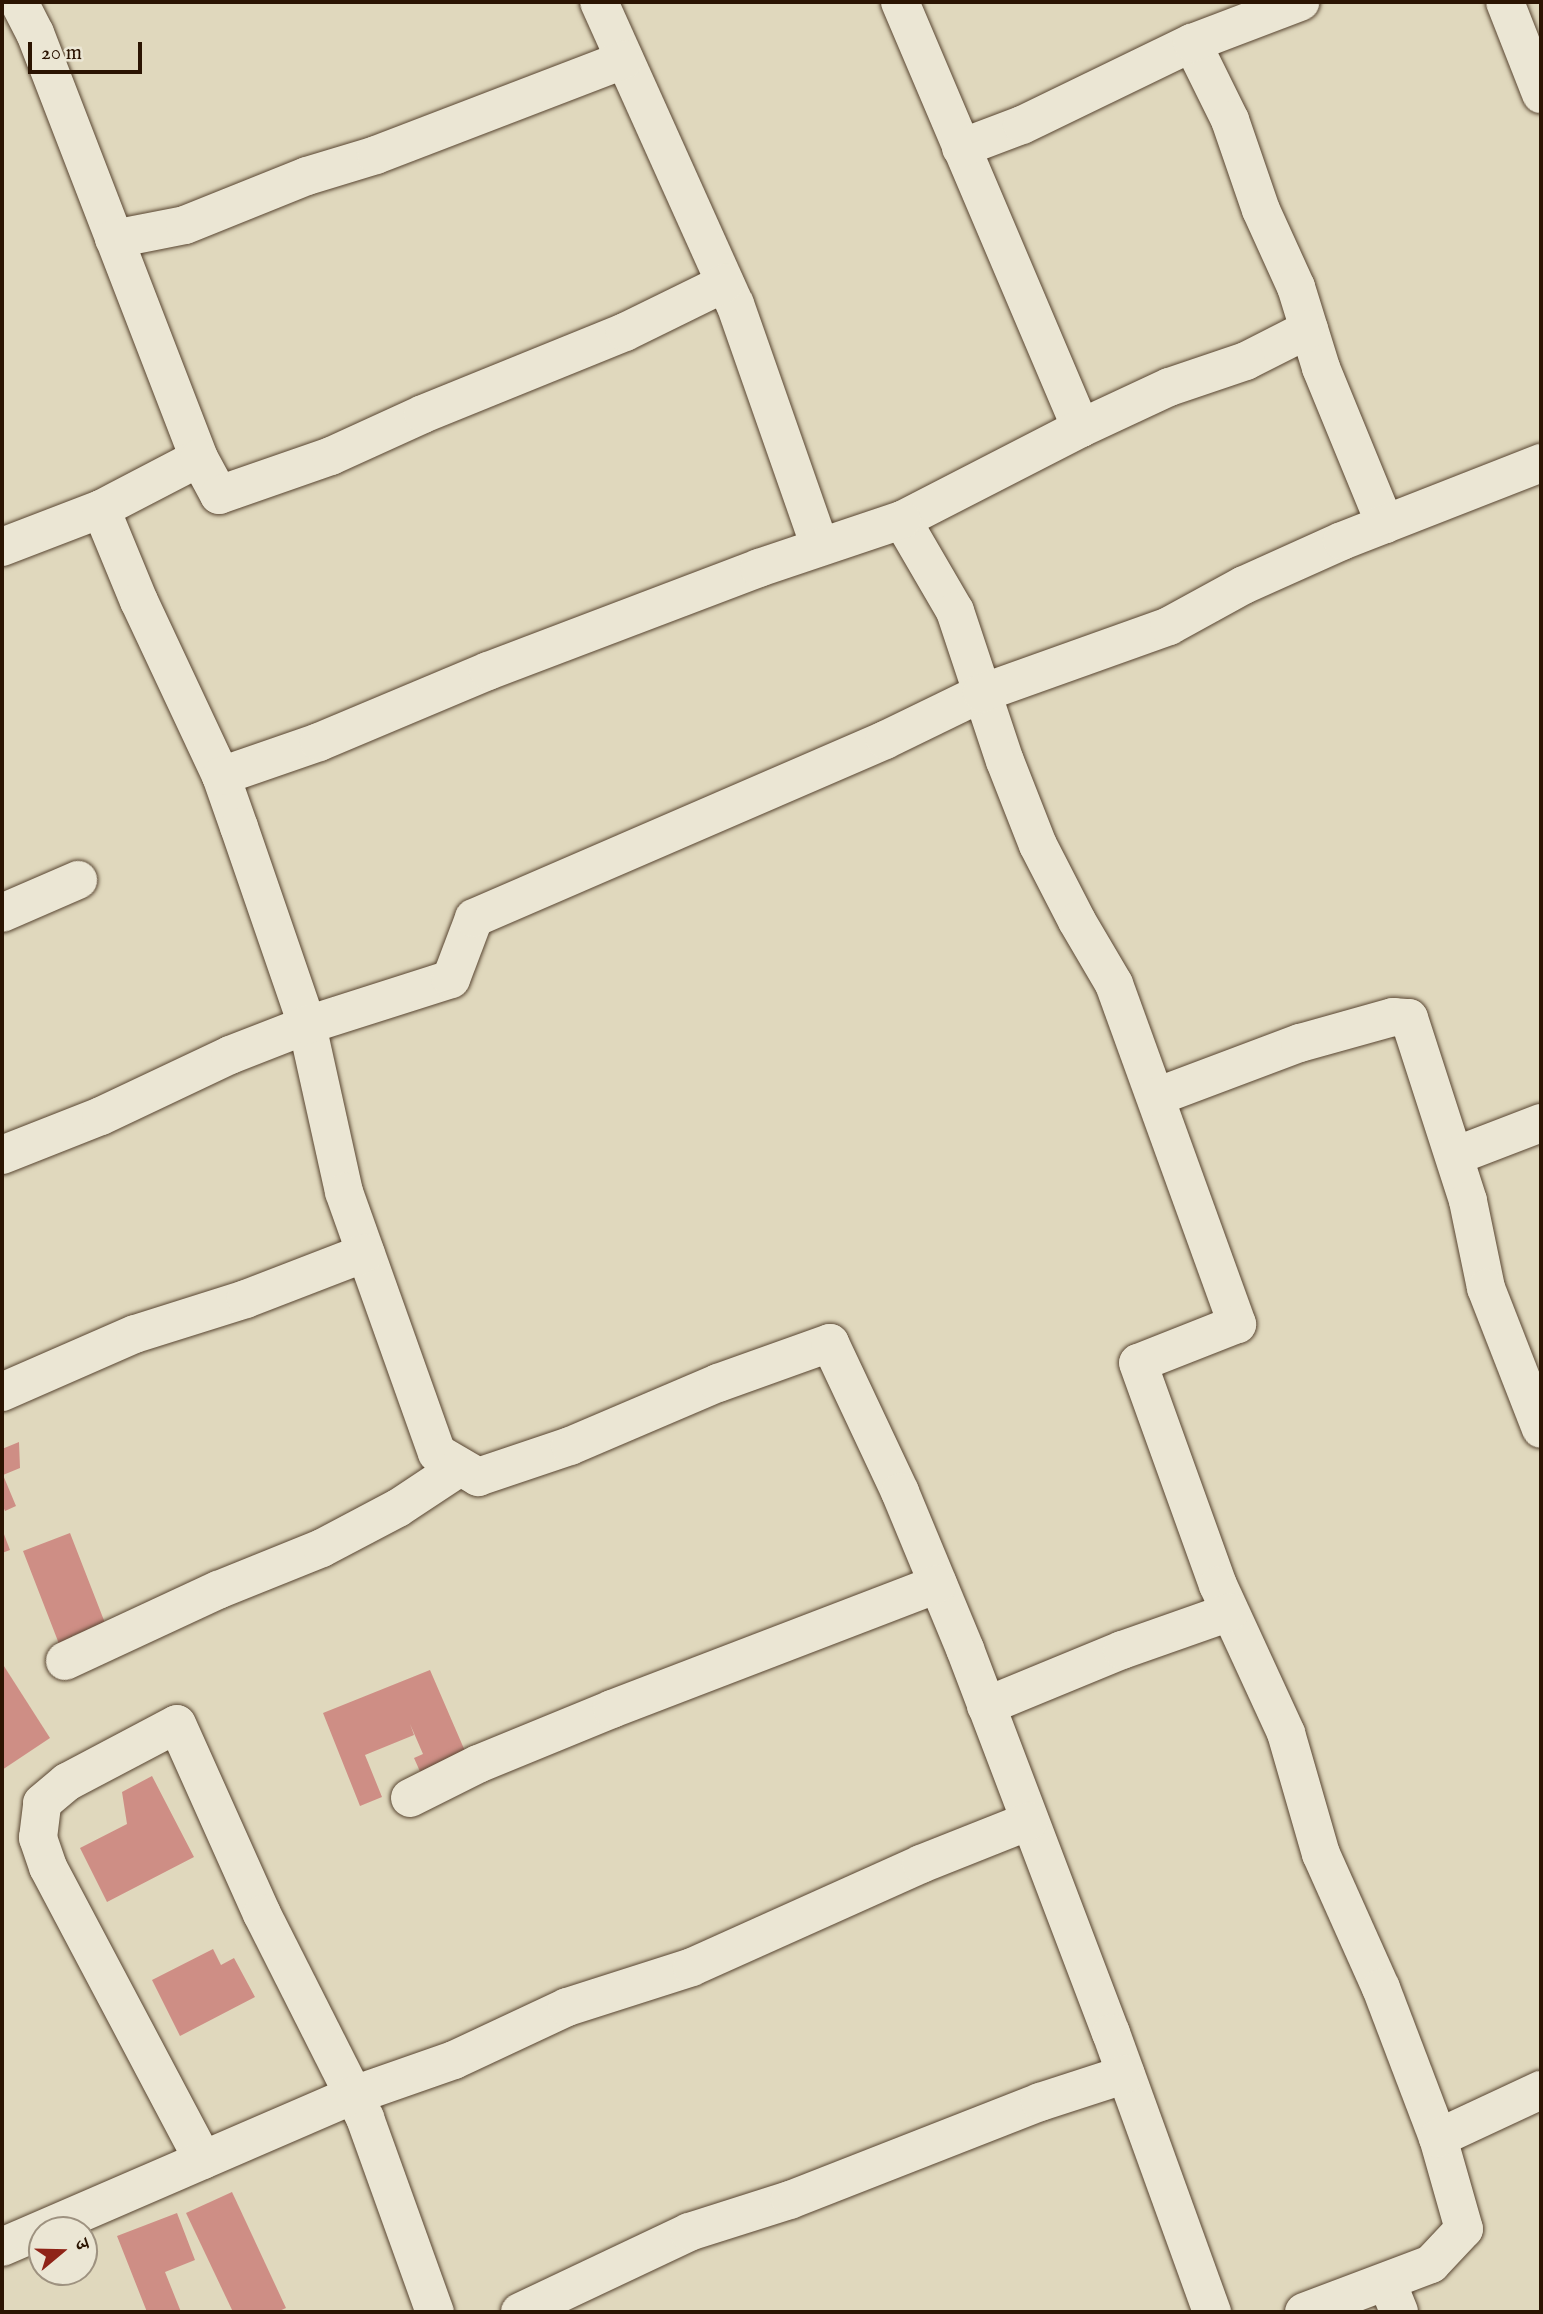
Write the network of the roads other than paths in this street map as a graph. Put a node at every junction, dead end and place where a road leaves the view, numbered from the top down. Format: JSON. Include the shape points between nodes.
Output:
{"nodes":[{"id":1,"x":19,"y":2,"type":"edge"},
{"id":2,"x":599,"y":2,"type":"edge"},
{"id":3,"x":900,"y":2,"type":"edge"},
{"id":4,"x":1300,"y":2,"type":"edge"},
{"id":5,"x":1518,"y":5,"type":"edge"},
{"id":6,"x":1192,"y":43,"type":"junction"},
{"id":7,"x":624,"y":60,"type":"junction"},
{"id":8,"x":1541,"y":94,"type":"edge"},
{"id":9,"x":961,"y":148,"type":"junction"},
{"id":10,"x":114,"y":239,"type":"junction"},
{"id":11,"x":725,"y":283,"type":"junction"},
{"id":12,"x":1309,"y":329,"type":"junction"},
{"id":13,"x":1081,"y":428,"type":"junction"},
{"id":14,"x":199,"y":458,"type":"junction"},
{"id":15,"x":1541,"y":463,"type":"edge"},
{"id":16,"x":101,"y":509,"type":"junction"},
{"id":17,"x":902,"y":520,"type":"junction"},
{"id":18,"x":1385,"y":524,"type":"junction"},
{"id":19,"x":2,"y":547,"type":"edge"},
{"id":20,"x":820,"y":547,"type":"junction"},
{"id":21,"x":982,"y":693,"type":"junction"},
{"id":22,"x":221,"y":776,"type":"junction"},
{"id":23,"x":78,"y":880,"type":"dead end"},
{"id":24,"x":2,"y":913,"type":"edge"},
{"id":25,"x":307,"y":1025,"type":"junction"},
{"id":26,"x":1156,"y":1097,"type":"junction"},
{"id":27,"x":1541,"y":1123,"type":"edge"},
{"id":28,"x":2,"y":1155,"type":"edge"},
{"id":29,"x":1455,"y":1156,"type":"junction"},
{"id":30,"x":365,"y":1253,"type":"junction"},
{"id":31,"x":2,"y":1392,"type":"edge"},
{"id":32,"x":1541,"y":1429,"type":"edge"},
{"id":33,"x":460,"y":1466,"type":"junction"},
{"id":34,"x":938,"y":1584,"type":"junction"},
{"id":35,"x":1230,"y":1612,"type":"junction"},
{"id":36,"x":65,"y":1661,"type":"dead end"},
{"id":37,"x":986,"y":1706,"type":"junction"},
{"id":38,"x":410,"y":1798,"type":"dead end"},
{"id":39,"x":1029,"y":1821,"type":"junction"},
{"id":40,"x":1126,"y":2074,"type":"junction"},
{"id":41,"x":1541,"y":2090,"type":"edge"},
{"id":42,"x":354,"y":2095,"type":"junction"},
{"id":43,"x":1438,"y":2138,"type":"junction"},
{"id":44,"x":203,"y":2160,"type":"junction"},
{"id":45,"x":2,"y":2247,"type":"edge"},
{"id":46,"x":1393,"y":2297,"type":"edge"},
{"id":47,"x":435,"y":2312,"type":"edge"},
{"id":48,"x":520,"y":2312,"type":"edge"},
{"id":49,"x":1212,"y":2312,"type":"edge"},
{"id":50,"x":1304,"y":2312,"type":"edge"}],
"edges":[{"from":1,"to":10,"type":"street"},
{"from":2,"to":7,"type":"street"},
{"from":3,"to":9,"type":"street"},
{"from":4,"to":6,"type":"street"},
{"from":5,"to":8,"type":"street"},
{"from":6,"to":9,"type":"street","via":[[1021,125]]},
{"from":6,"to":12,"type":"street","via":[[1230,120]]},
{"from":7,"to":10,"type":"street","via":[[185,225]]},
{"from":7,"to":11,"type":"street"},
{"from":9,"to":13,"type":"street"},
{"from":10,"to":14,"type":"street"},
{"from":11,"to":14,"type":"street","via":[[625,332],[331,456],[219,495]]},
{"from":11,"to":20,"type":"street"},
{"from":12,"to":13,"type":"street","via":[[1246,361],[1170,387]]},
{"from":12,"to":18,"type":"street"},
{"from":13,"to":17,"type":"street"},
{"from":14,"to":16,"type":"street"},
{"from":15,"to":18,"type":"street"},
{"from":16,"to":19,"type":"street"},
{"from":16,"to":22,"type":"street"},
{"from":17,"to":20,"type":"street"},
{"from":17,"to":21,"type":"street","via":[[955,611]]},
{"from":18,"to":21,"type":"street","via":[[1244,585],[1169,626]]},
{"from":20,"to":22,"type":"street"},
{"from":21,"to":25,"type":"street","via":[[885,740],[474,918],[451,979]]},
{"from":21,"to":26,"type":"street","via":[[1038,845],[1114,984]]},
{"from":22,"to":25,"type":"street"},
{"from":23,"to":24,"type":"street"},
{"from":25,"to":28,"type":"street"},
{"from":25,"to":30,"type":"street","via":[[344,1192]]},
{"from":26,"to":29,"type":"street","via":[[1300,1043],[1393,1017],[1409,1018]]},
{"from":26,"to":35,"type":"street","via":[[1237,1325],[1139,1363]]},
{"from":27,"to":29,"type":"street"},
{"from":29,"to":32,"type":"street","via":[[1486,1288]]},
{"from":30,"to":31,"type":"street","via":[[246,1299],[135,1334]]},
{"from":30,"to":33,"type":"street","via":[[437,1453]]},
{"from":33,"to":34,"type":"street","via":[[478,1477],[570,1446],[718,1383],[830,1343]]},
{"from":33,"to":36,"type":"street","via":[[398,1508],[322,1548]]},
{"from":34,"to":37,"type":"street"},
{"from":34,"to":38,"type":"street","via":[[612,1709],[478,1764]]},
{"from":35,"to":37,"type":"street"},
{"from":35,"to":43,"type":"street","via":[[1286,1733],[1321,1854],[1381,1988]]},
{"from":37,"to":39,"type":"street"},
{"from":39,"to":40,"type":"street"},
{"from":39,"to":42,"type":"street","via":[[692,1967],[567,2007],[454,2060]]},
{"from":40,"to":48,"type":"street","via":[[1040,2102],[790,2200],[689,2232]]},
{"from":40,"to":49,"type":"street"},
{"from":41,"to":43,"type":"street"},
{"from":42,"to":44,"type":"street"},
{"from":42,"to":44,"type":"street","via":[[262,1914],[177,1724],[67,1782],[42,1804],[38,1838],[48,1867]]},
{"from":42,"to":47,"type":"street"},
{"from":43,"to":46,"type":"street","via":[[1464,2229]]},
{"from":44,"to":45,"type":"street"},
{"from":46,"to":50,"type":"street"}]}
